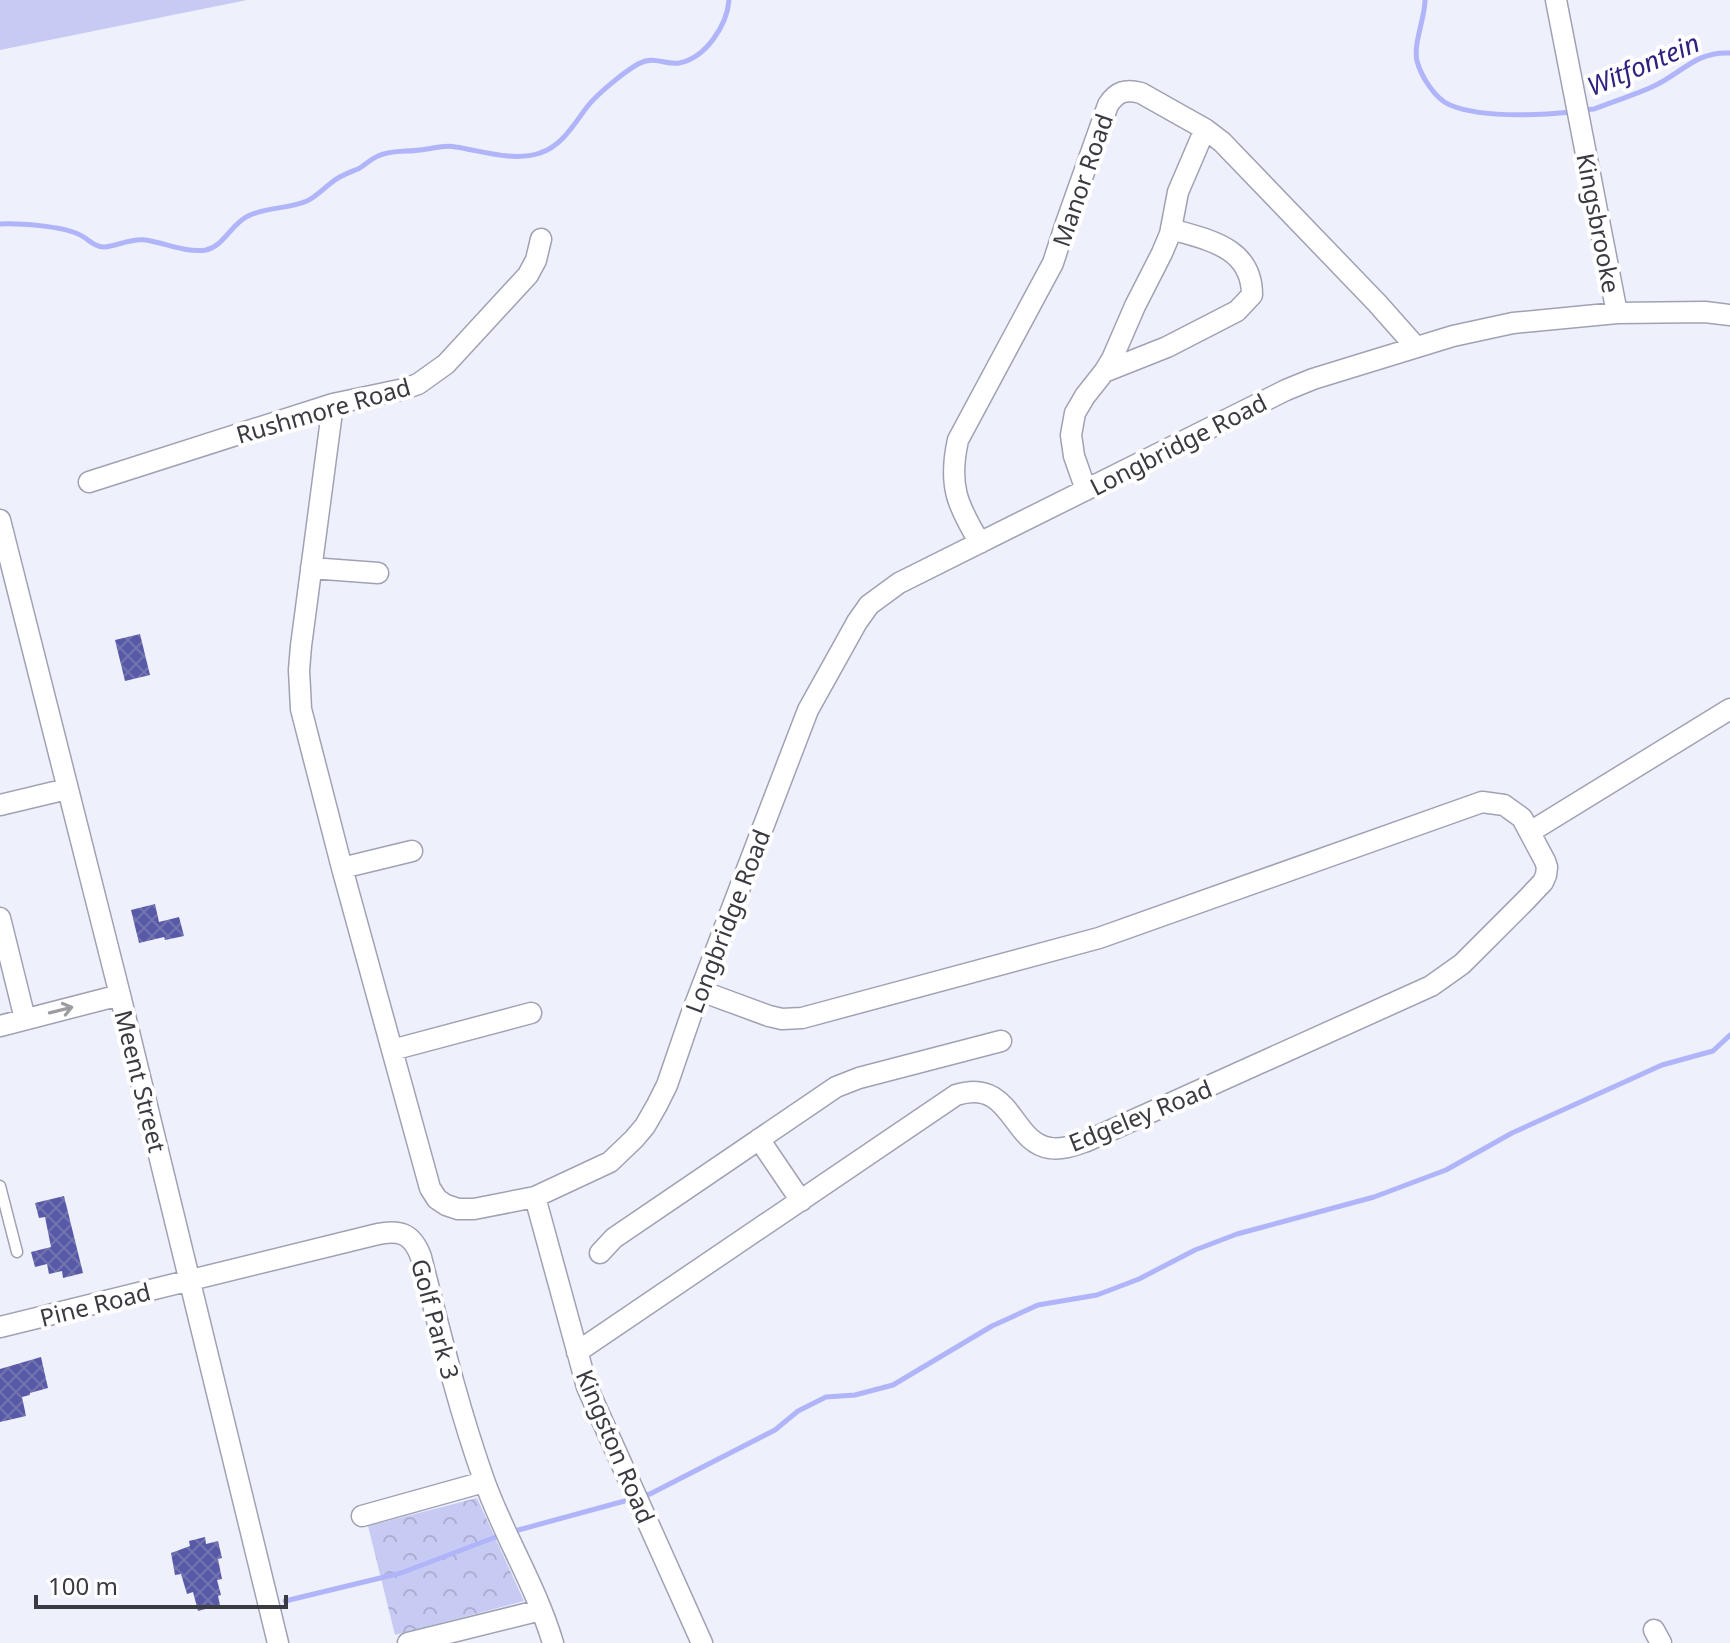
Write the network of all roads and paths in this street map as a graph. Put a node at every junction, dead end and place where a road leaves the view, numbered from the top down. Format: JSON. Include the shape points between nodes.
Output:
{"nodes":[{"id":1,"x":1556,"y":0,"type":"edge"},
{"id":2,"x":1205,"y":129,"type":"junction"},
{"id":3,"x":1171,"y":229,"type":"junction"},
{"id":4,"x":541,"y":239,"type":"dead end"},
{"id":5,"x":1617,"y":313,"type":"junction"},
{"id":6,"x":1730,"y":315,"type":"edge"},
{"id":7,"x":1416,"y":347,"type":"junction"},
{"id":8,"x":1104,"y":372,"type":"junction"},
{"id":9,"x":333,"y":404,"type":"junction"},
{"id":10,"x":89,"y":482,"type":"dead end"},
{"id":11,"x":1086,"y":490,"type":"junction"},
{"id":12,"x":0,"y":520,"type":"edge"},
{"id":13,"x":980,"y":543,"type":"junction"},
{"id":14,"x":311,"y":568,"type":"junction"},
{"id":15,"x":378,"y":573,"type":"dead end"},
{"id":16,"x":1730,"y":709,"type":"edge"},
{"id":17,"x":67,"y":789,"type":"junction"},
{"id":18,"x":0,"y":805,"type":"edge"},
{"id":19,"x":1530,"y":832,"type":"junction"},
{"id":20,"x":412,"y":851,"type":"dead end"},
{"id":21,"x":342,"y":868,"type":"junction"},
{"id":22,"x":0,"y":918,"type":"edge"},
{"id":23,"x":701,"y":991,"type":"junction"},
{"id":24,"x":120,"y":995,"type":"junction"},
{"id":25,"x":531,"y":1013,"type":"dead end"},
{"id":26,"x":25,"y":1019,"type":"junction"},
{"id":27,"x":0,"y":1026,"type":"edge"},
{"id":28,"x":1001,"y":1041,"type":"dead end"},
{"id":29,"x":392,"y":1050,"type":"junction"},
{"id":30,"x":759,"y":1139,"type":"junction"},
{"id":31,"x":0,"y":1186,"type":"edge"},
{"id":32,"x":535,"y":1197,"type":"junction"},
{"id":33,"x":801,"y":1201,"type":"junction"},
{"id":34,"x":17,"y":1252,"type":"dead end"},
{"id":35,"x":600,"y":1253,"type":"dead end"},
{"id":36,"x":190,"y":1280,"type":"junction"},
{"id":37,"x":0,"y":1327,"type":"edge"},
{"id":38,"x":577,"y":1352,"type":"junction"},
{"id":39,"x":484,"y":1482,"type":"junction"},
{"id":40,"x":362,"y":1516,"type":"dead end"},
{"id":41,"x":541,"y":1610,"type":"junction"},
{"id":42,"x":278,"y":1643,"type":"edge"},
{"id":43,"x":408,"y":1643,"type":"edge"},
{"id":44,"x":553,"y":1643,"type":"edge"},
{"id":45,"x":702,"y":1643,"type":"edge"}],
"edges":[{"from":1,"to":5,"type":"street","name":"Kingsbrooke"},
{"from":2,"to":3,"type":"street","via":[[1178,192]]},
{"from":2,"to":7,"type":"street","name":"Manor Road"},
{"from":2,"to":13,"type":"street","name":"Manor Road","via":[[1130,90],[1114,96],[1108,105],[1053,263],[958,440],[955,494]]},
{"from":3,"to":8,"type":"street"},
{"from":3,"to":8,"type":"street","via":[[1214,242],[1242,260],[1252,295],[1237,311]]},
{"from":4,"to":9,"type":"street","name":"Rushmore Road","via":[[528,275],[431,376],[404,389]]},
{"from":5,"to":6,"type":"street","name":"Longbridge Road"},
{"from":5,"to":7,"type":"street","name":"Longbridge Road","via":[[1513,323]]},
{"from":7,"to":11,"type":"street","name":"Longbridge Road","via":[[1286,390]]},
{"from":8,"to":11,"type":"street","via":[[1075,413],[1071,435]]},
{"from":9,"to":10,"type":"street","name":"Rushmore Road"},
{"from":9,"to":14,"type":"street","name":"Longbridge Road"},
{"from":11,"to":13,"type":"street","name":"Longbridge Road"},
{"from":12,"to":17,"type":"street","name":"Meent Street"},
{"from":13,"to":23,"type":"street","name":"Longbridge Road","via":[[899,583],[869,605],[857,622],[808,710]]},
{"from":14,"to":15,"type":"street"},
{"from":14,"to":21,"type":"street","name":"Longbridge Road","via":[[299,690]]},
{"from":16,"to":19,"type":"street"},
{"from":17,"to":18,"type":"street"},
{"from":17,"to":24,"type":"street","name":"Meent Street"},
{"from":19,"to":23,"type":"street","name":"Edgeley Road","via":[[1504,805],[1482,802],[1099,938],[802,1018],[769,1016]]},
{"from":19,"to":33,"type":"street","name":"Edgeley Road","via":[[1547,867],[1543,882],[1462,964],[1414,996],[1065,1148],[1048,1148],[1031,1139],[991,1095],[956,1095]]},
{"from":20,"to":21,"type":"street"},
{"from":21,"to":29,"type":"street","name":"Longbridge Road"},
{"from":22,"to":26,"type":"street"},
{"from":23,"to":32,"type":"street","name":"Longbridge Road","via":[[657,1105],[634,1139],[610,1162]]},
{"from":26,"to":24,"type":"street","one_way":true},
{"from":24,"to":36,"type":"street","name":"Meent Street"},
{"from":25,"to":29,"type":"street"},
{"from":26,"to":27,"type":"street"},
{"from":28,"to":30,"type":"street","via":[[836,1087]]},
{"from":29,"to":32,"type":"street","name":"Longbridge Road","via":[[424,1170],[437,1199],[458,1209],[474,1209]]},
{"from":30,"to":33,"type":"street"},
{"from":30,"to":35,"type":"street","via":[[614,1238]]},
{"from":31,"to":34,"type":"lane"},
{"from":32,"to":38,"type":"street","name":"Kingston Road"},
{"from":33,"to":38,"type":"street","name":"Edgeley Road"},
{"from":36,"to":37,"type":"street","name":"Pine Road"},
{"from":36,"to":39,"type":"street","name":"Golf Park 3","via":[[387,1232],[404,1235],[421,1257]]},
{"from":36,"to":42,"type":"street","name":"Meent Street"},
{"from":38,"to":45,"type":"street","name":"Kingston Road","via":[[587,1387]]},
{"from":39,"to":40,"type":"street"},
{"from":39,"to":41,"type":"street","name":"Golf Park 3"},
{"from":41,"to":43,"type":"street"},
{"from":41,"to":44,"type":"street","name":"Golf Park 3"}]}
